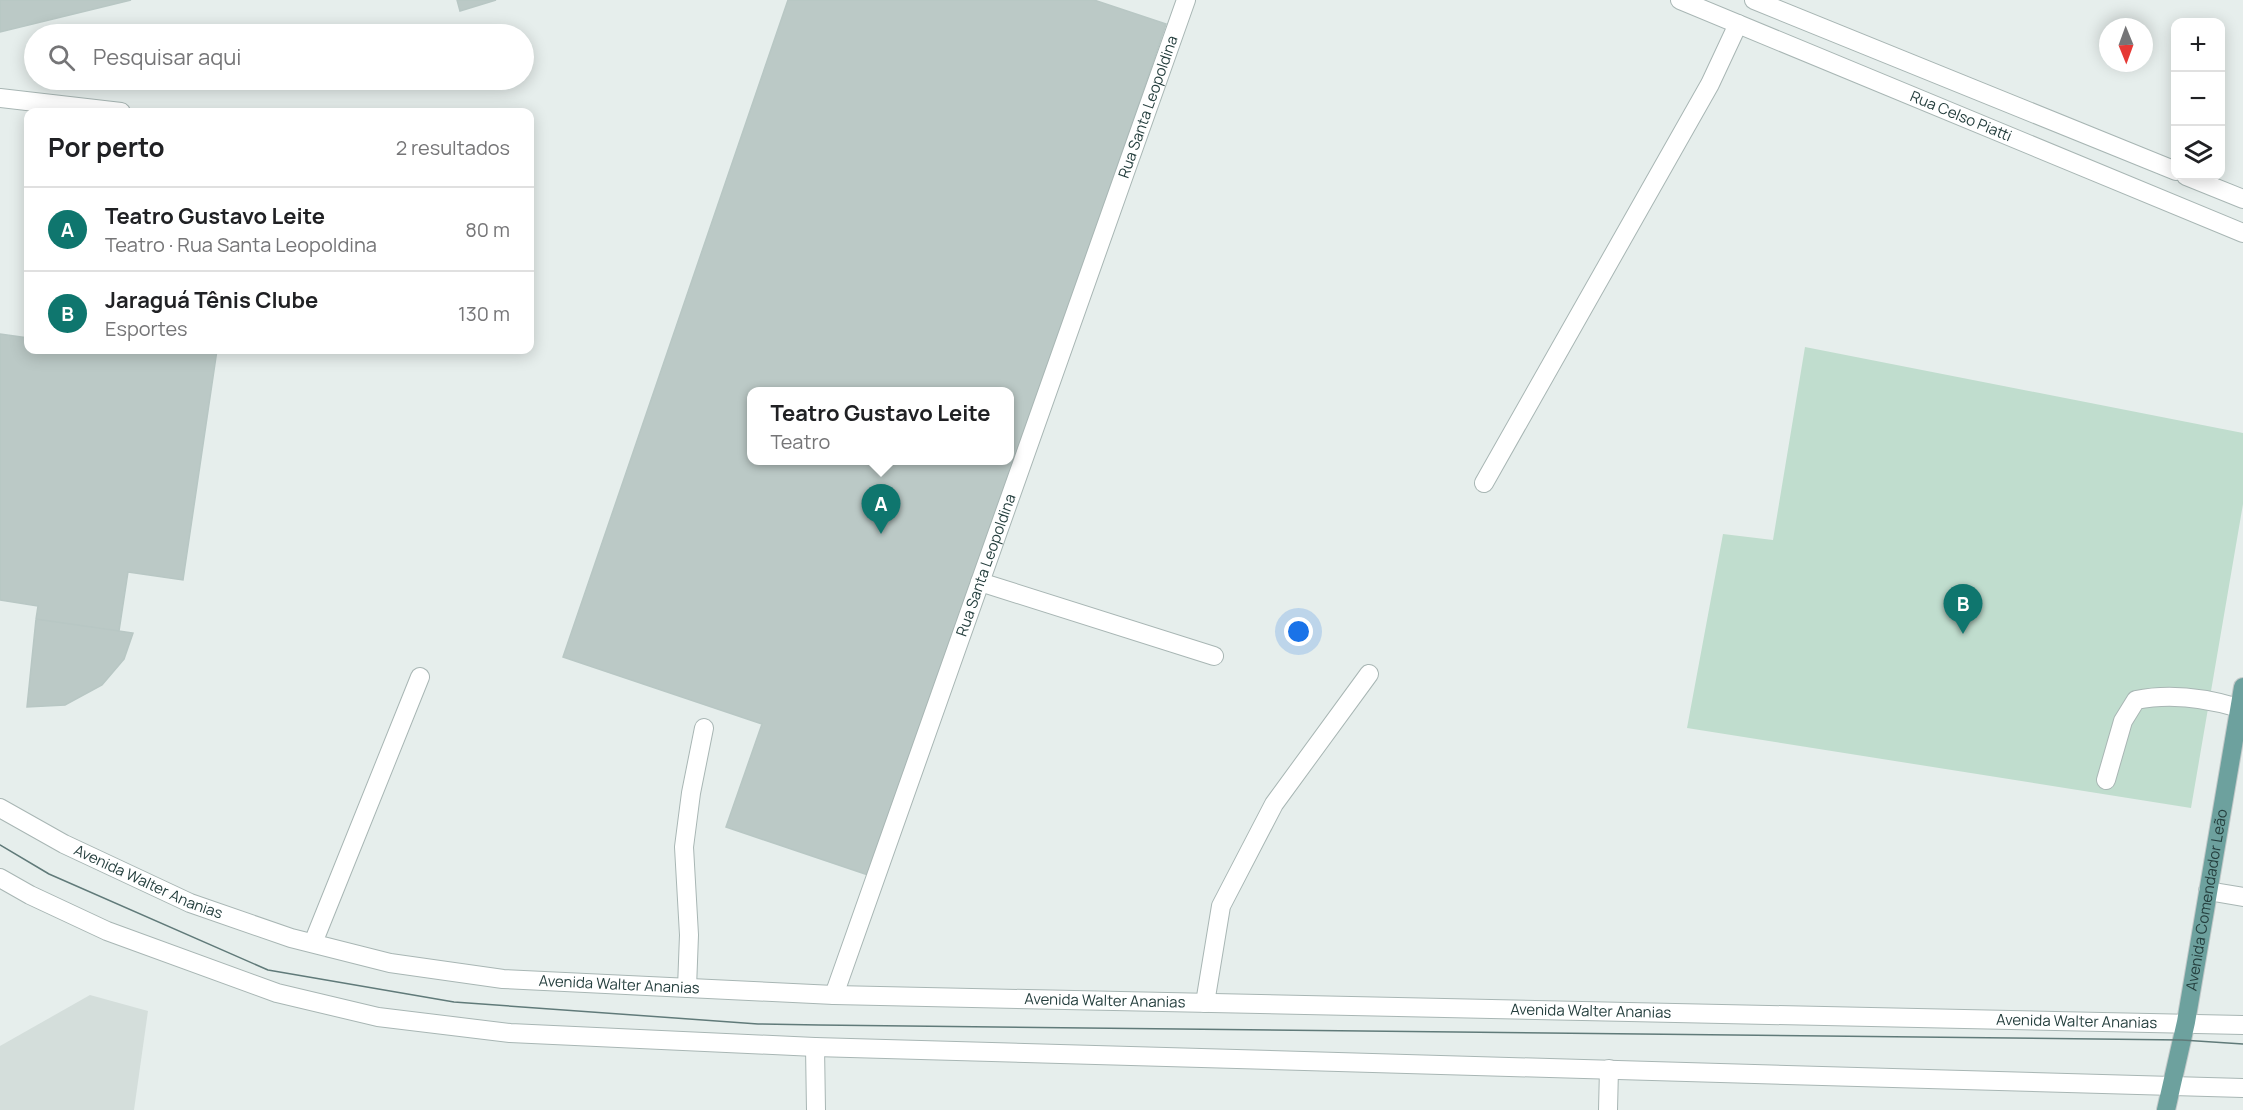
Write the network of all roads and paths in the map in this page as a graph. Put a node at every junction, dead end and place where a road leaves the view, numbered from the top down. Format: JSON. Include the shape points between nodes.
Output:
{"nodes":[{"id":1,"x":1186,"y":0,"type":"edge"},
{"id":2,"x":1680,"y":0,"type":"edge"},
{"id":3,"x":1754,"y":0,"type":"edge"},
{"id":4,"x":1738,"y":24,"type":"junction"},
{"id":5,"x":0,"y":99,"type":"edge"},
{"id":6,"x":84,"y":108,"type":"edge"},
{"id":7,"x":2171,"y":169,"type":"edge"},
{"id":8,"x":2196,"y":180,"type":"edge"},
{"id":9,"x":2243,"y":199,"type":"edge"},
{"id":10,"x":2243,"y":233,"type":"edge"},
{"id":11,"x":1484,"y":483,"type":"dead end"},
{"id":12,"x":980,"y":582,"type":"junction"},
{"id":13,"x":1214,"y":656,"type":"dead end"},
{"id":14,"x":1369,"y":674,"type":"dead end"},
{"id":15,"x":420,"y":677,"type":"dead end"},
{"id":16,"x":2243,"y":687,"type":"edge"},
{"id":17,"x":2239,"y":708,"type":"junction"},
{"id":18,"x":704,"y":728,"type":"dead end"},
{"id":19,"x":2106,"y":780,"type":"dead end"},
{"id":20,"x":0,"y":808,"type":"edge"},
{"id":21,"x":0,"y":878,"type":"edge"},
{"id":22,"x":2208,"y":891,"type":"junction"},
{"id":23,"x":2243,"y":897,"type":"edge"},
{"id":24,"x":313,"y":943,"type":"junction"},
{"id":25,"x":687,"y":988,"type":"junction"},
{"id":26,"x":834,"y":995,"type":"junction"},
{"id":27,"x":1205,"y":1003,"type":"junction"},
{"id":28,"x":2187,"y":1022,"type":"junction"},
{"id":29,"x":2243,"y":1025,"type":"edge"},
{"id":30,"x":815,"y":1047,"type":"junction"},
{"id":31,"x":1609,"y":1069,"type":"junction"},
{"id":32,"x":2172,"y":1085,"type":"junction"},
{"id":33,"x":2243,"y":1088,"type":"edge"},
{"id":34,"x":816,"y":1110,"type":"edge"},
{"id":35,"x":1608,"y":1110,"type":"edge"},
{"id":36,"x":2166,"y":1110,"type":"edge"}],
"edges":[{"from":1,"to":12,"type":"street","name":"Rua Santa Leopoldina"},
{"from":2,"to":4,"type":"street","name":"Rua Celso Piatti"},
{"from":3,"to":7,"type":"street","name":"Rua Celso Piatti"},
{"from":4,"to":10,"type":"street","name":"Rua Celso Piatti"},
{"from":4,"to":11,"type":"street","via":[[1710,84]]},
{"from":5,"to":6,"type":"street"},
{"from":8,"to":9,"type":"street"},
{"from":12,"to":13,"type":"street"},
{"from":12,"to":26,"type":"street","name":"Rua Santa Leopoldina"},
{"from":14,"to":27,"type":"street","via":[[1275,804],[1221,906]]},
{"from":15,"to":24,"type":"street"},
{"from":16,"to":17,"type":"main road","name":"Avenida Comendador Leão"},
{"from":17,"to":19,"type":"street","via":[[2213,700],[2154,696],[2136,700],[2123,721]]},
{"from":17,"to":22,"type":"main road","name":"Avenida Comendador Leão"},
{"from":18,"to":25,"type":"street","via":[[684,847],[689,935]]},
{"from":20,"to":24,"type":"street","name":"Avenida Walter Ananias","via":[[64,844],[190,903]]},
{"from":21,"to":30,"type":"street","via":[[107,931],[216,973],[277,993],[378,1017],[510,1033]]},
{"from":22,"to":23,"type":"street"},
{"from":22,"to":28,"type":"main road","name":"Avenida Comendador Leão"},
{"from":24,"to":25,"type":"street","name":"Avenida Walter Ananias","via":[[390,963],[503,979]]},
{"from":25,"to":26,"type":"street","name":"Avenida Walter Ananias"},
{"from":26,"to":27,"type":"street","name":"Avenida Walter Ananias"},
{"from":27,"to":28,"type":"street","name":"Avenida Walter Ananias"},
{"from":28,"to":29,"type":"street","name":"Avenida Walter Ananias"},
{"from":28,"to":32,"type":"main road","name":"Avenida Comendador Leão"},
{"from":30,"to":31,"type":"street"},
{"from":30,"to":34,"type":"street"},
{"from":31,"to":32,"type":"street"},
{"from":31,"to":35,"type":"street"},
{"from":32,"to":33,"type":"street"},
{"from":32,"to":36,"type":"main road","name":"Avenida Comendador Leão"}]}
